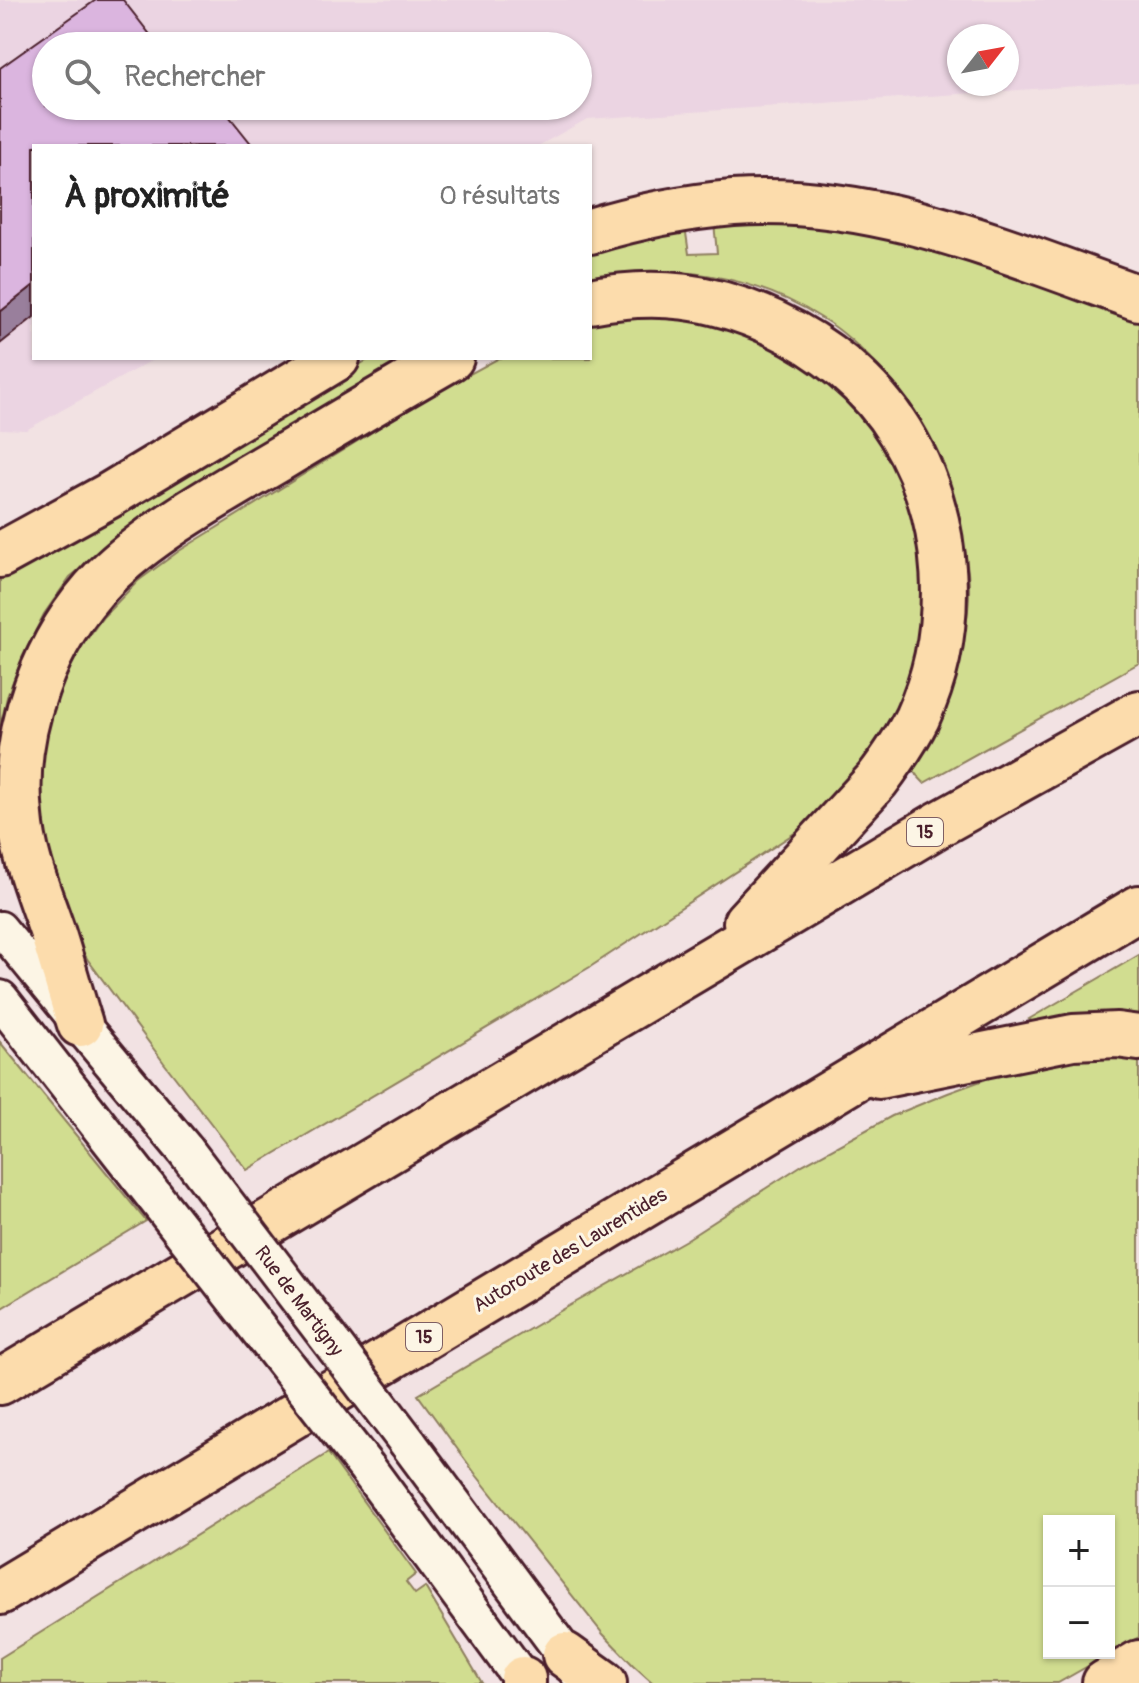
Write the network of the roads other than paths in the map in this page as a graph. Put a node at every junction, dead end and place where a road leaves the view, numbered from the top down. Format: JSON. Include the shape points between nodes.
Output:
{"nodes":[{"id":1,"x":592,"y":230,"type":"edge"},
{"id":2,"x":1139,"y":298,"type":"edge"},
{"id":3,"x":592,"y":301,"type":"edge"},
{"id":4,"x":334,"y":360,"type":"edge"},
{"id":5,"x":448,"y":360,"type":"edge"},
{"id":6,"x":0,"y":555,"type":"edge"},
{"id":7,"x":1139,"y":713,"type":"edge"},
{"id":8,"x":1139,"y":908,"type":"edge"},
{"id":9,"x":0,"y":928,"type":"edge"},
{"id":10,"x":714,"y":956,"type":"junction"},
{"id":11,"x":0,"y":999,"type":"edge"},
{"id":12,"x":80,"y":1024,"type":"junction"},
{"id":13,"x":1139,"y":1038,"type":"edge"},
{"id":14,"x":849,"y":1082,"type":"junction"},
{"id":15,"x":0,"y":1382,"type":"edge"},
{"id":16,"x":0,"y":1592,"type":"edge"},
{"id":17,"x":1139,"y":1663,"type":"edge"},
{"id":18,"x":576,"y":1669,"type":"edge"},
{"id":19,"x":524,"y":1682,"type":"edge"},
{"id":20,"x":604,"y":1683,"type":"edge"},
{"id":21,"x":1105,"y":1683,"type":"edge"}],
"edges":[{"from":1,"to":2,"type":"highway","via":[[709,206],[814,205],[894,217],[957,235]]},
{"from":3,"to":10,"type":"highway","via":[[643,294],[688,296],[740,309],[806,340],[858,380],[893,421],[920,472],[936,522],[944,572],[943,621],[917,718],[860,800]]},
{"from":4,"to":6,"type":"highway"},
{"from":5,"to":12,"type":"highway","via":[[150,540],[87,597],[57,643],[25,726],[19,814],[30,870]]},
{"from":7,"to":10,"type":"highway","number":"15"},
{"from":8,"to":14,"type":"highway","name":"Autoroute des Laurentides","number":"15"},
{"from":9,"to":12,"type":"street","name":"Rue de Martigny"},
{"from":10,"to":15,"type":"highway","number":"15"},
{"from":11,"to":19,"type":"main road","bridge":true,"via":[[367,1468]]},
{"from":12,"to":18,"type":"main road","name":"Rue de Martigny","bridge":true,"via":[[186,1151]]},
{"from":13,"to":14,"type":"highway","via":[[1073,1037]]},
{"from":14,"to":16,"type":"highway","name":"Autoroute des Laurentides","number":"15"},
{"from":17,"to":21,"type":"highway"},
{"from":18,"to":20,"type":"highway"}]}
